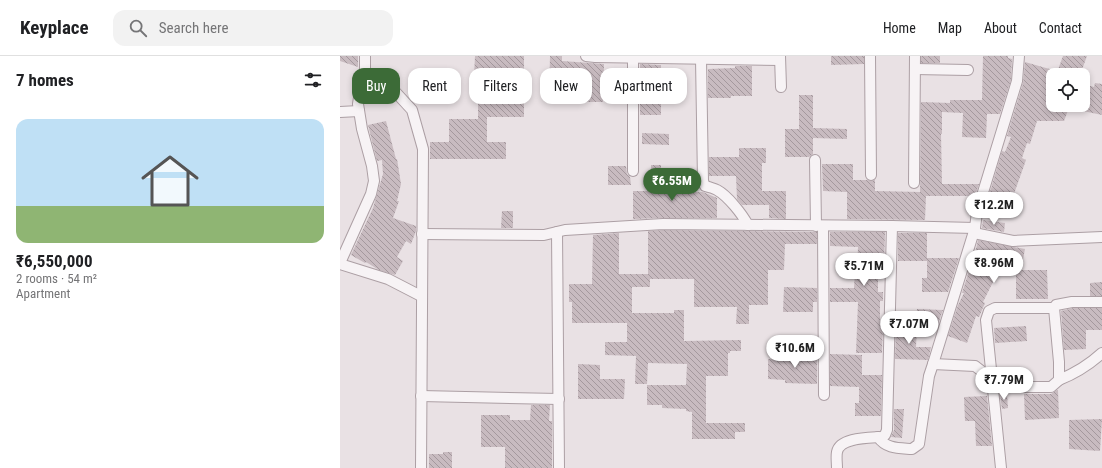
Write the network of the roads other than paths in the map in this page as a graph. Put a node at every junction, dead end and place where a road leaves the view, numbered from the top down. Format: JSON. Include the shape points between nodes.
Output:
{"nodes":[{"id":1,"x":365,"y":56,"type":"edge"},
{"id":2,"x":586,"y":56,"type":"edge"},
{"id":3,"x":870,"y":56,"type":"edge"},
{"id":4,"x":915,"y":56,"type":"edge"},
{"id":5,"x":1019,"y":56,"type":"edge"},
{"id":6,"x":632,"y":58,"type":"junction"},
{"id":7,"x":780,"y":58,"type":"edge"},
{"id":8,"x":701,"y":59,"type":"junction"},
{"id":9,"x":365,"y":68,"type":"edge"},
{"id":10,"x":915,"y":69,"type":"junction"},
{"id":11,"x":968,"y":70,"type":"dead end"},
{"id":12,"x":781,"y":88,"type":"dead end"},
{"id":13,"x":400,"y":97,"type":"edge"},
{"id":14,"x":358,"y":104,"type":"edge"},
{"id":15,"x":359,"y":111,"type":"junction"},
{"id":16,"x":340,"y":112,"type":"edge"},
{"id":17,"x":815,"y":160,"type":"dead end"},
{"id":18,"x":632,"y":171,"type":"dead end"},
{"id":19,"x":871,"y":175,"type":"dead end"},
{"id":20,"x":914,"y":182,"type":"dead end"},
{"id":21,"x":748,"y":225,"type":"junction"},
{"id":22,"x":820,"y":226,"type":"junction"},
{"id":23,"x":892,"y":226,"type":"junction"},
{"id":24,"x":974,"y":231,"type":"junction"},
{"id":25,"x":557,"y":232,"type":"junction"},
{"id":26,"x":422,"y":234,"type":"junction"},
{"id":27,"x":1102,"y":236,"type":"edge"},
{"id":28,"x":340,"y":263,"type":"edge"},
{"id":29,"x":422,"y":296,"type":"junction"},
{"id":30,"x":1102,"y":302,"type":"edge"},
{"id":31,"x":1054,"y":308,"type":"junction"},
{"id":32,"x":1102,"y":353,"type":"edge"},
{"id":33,"x":933,"y":364,"type":"junction"},
{"id":34,"x":993,"y":380,"type":"junction"},
{"id":35,"x":1059,"y":380,"type":"junction"},
{"id":36,"x":421,"y":396,"type":"junction"},
{"id":37,"x":824,"y":396,"type":"dead end"},
{"id":38,"x":558,"y":399,"type":"junction"},
{"id":39,"x":878,"y":437,"type":"junction"},
{"id":40,"x":421,"y":468,"type":"edge"},
{"id":41,"x":559,"y":468,"type":"edge"},
{"id":42,"x":837,"y":468,"type":"edge"},
{"id":43,"x":1001,"y":468,"type":"edge"}],
"edges":[{"from":1,"to":9,"type":"street"},
{"from":2,"to":6,"type":"street"},
{"from":3,"to":19,"type":"street"},
{"from":4,"to":10,"type":"street"},
{"from":5,"to":24,"type":"street","via":[[1017,81],[977,212]]},
{"from":6,"to":8,"type":"street"},
{"from":6,"to":18,"type":"street"},
{"from":7,"to":8,"type":"street"},
{"from":7,"to":12,"type":"street"},
{"from":8,"to":21,"type":"street","via":[[703,181],[705,186],[716,189],[726,197]]},
{"from":10,"to":11,"type":"street"},
{"from":10,"to":20,"type":"street"},
{"from":13,"to":26,"type":"street","via":[[412,110],[422,150]]},
{"from":14,"to":15,"type":"street"},
{"from":15,"to":16,"type":"street"},
{"from":15,"to":28,"type":"street","via":[[374,181],[371,194]]},
{"from":17,"to":22,"type":"street"},
{"from":21,"to":22,"type":"street"},
{"from":21,"to":25,"type":"street","via":[[663,224]]},
{"from":22,"to":23,"type":"street"},
{"from":22,"to":37,"type":"street"},
{"from":23,"to":24,"type":"street"},
{"from":23,"to":39,"type":"street","via":[[887,430],[885,435]]},
{"from":24,"to":27,"type":"street","via":[[1012,240]]},
{"from":24,"to":33,"type":"street"},
{"from":25,"to":26,"type":"street","via":[[544,235]]},
{"from":25,"to":38,"type":"street"},
{"from":26,"to":29,"type":"street"},
{"from":28,"to":29,"type":"street","via":[[388,279]]},
{"from":29,"to":36,"type":"street"},
{"from":30,"to":31,"type":"street","via":[[1072,302],[1056,305]]},
{"from":31,"to":34,"type":"street","via":[[995,308],[989,311],[986,320]]},
{"from":31,"to":35,"type":"street"},
{"from":32,"to":35,"type":"street","via":[[1087,366]]},
{"from":33,"to":34,"type":"street","via":[[975,366]]},
{"from":33,"to":39,"type":"street","via":[[919,444],[912,449],[887,446],[882,444]]},
{"from":34,"to":35,"type":"street","via":[[1013,387],[1051,387]]},
{"from":34,"to":43,"type":"street"},
{"from":36,"to":38,"type":"street"},
{"from":36,"to":40,"type":"street"},
{"from":38,"to":41,"type":"street"},
{"from":39,"to":42,"type":"street","via":[[847,441],[840,445],[837,452]]}]}
